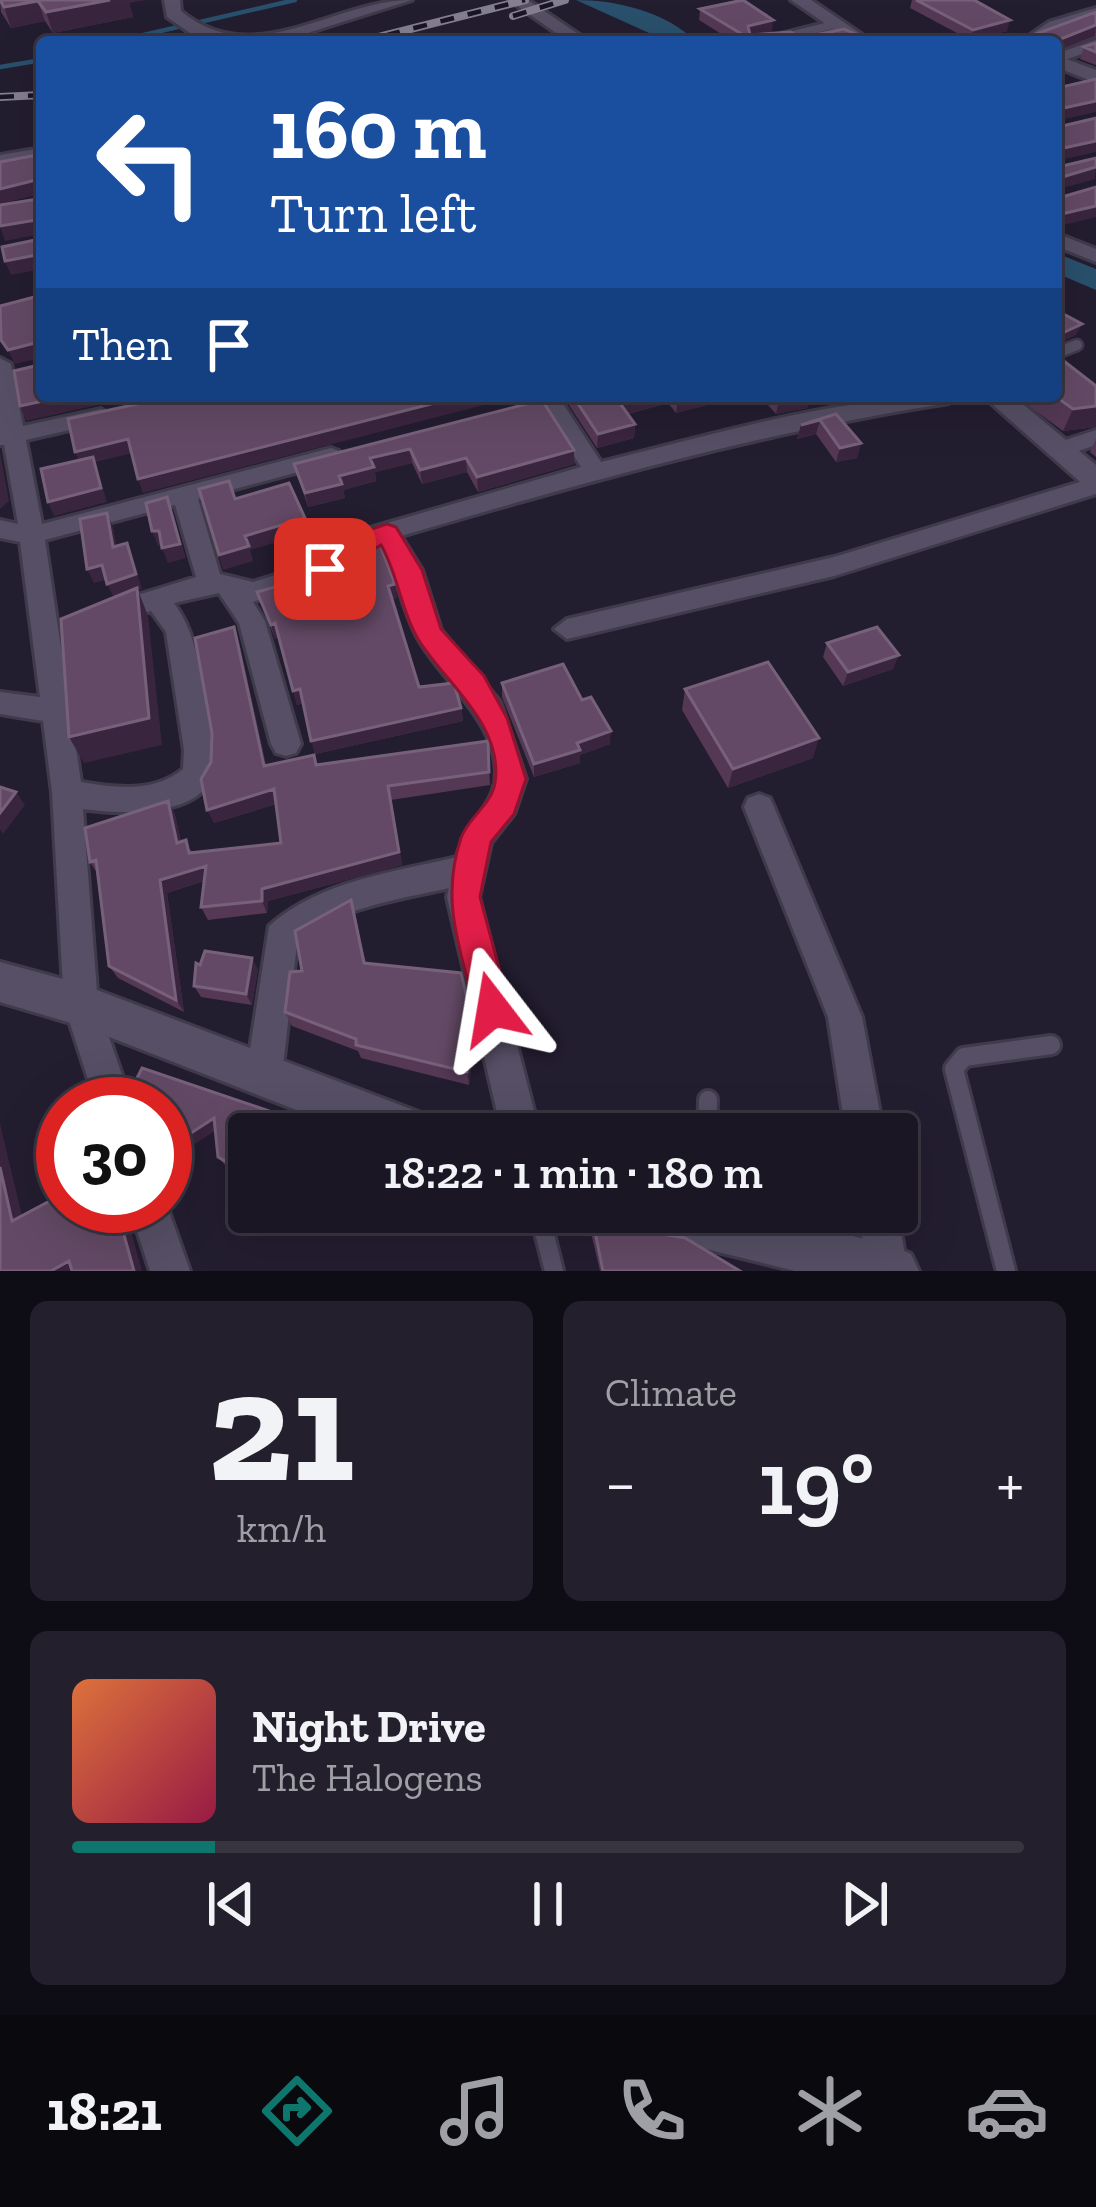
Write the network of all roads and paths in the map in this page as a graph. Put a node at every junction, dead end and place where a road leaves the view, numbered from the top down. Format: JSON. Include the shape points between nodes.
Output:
{"nodes":[{"id":1,"x":404,"y":0,"type":"edge"},
{"id":2,"x":517,"y":0,"type":"edge"},
{"id":3,"x":799,"y":0,"type":"edge"},
{"id":4,"x":172,"y":6,"type":"edge"},
{"id":5,"x":1096,"y":12,"type":"edge"},
{"id":6,"x":837,"y":24,"type":"junction"},
{"id":7,"x":205,"y":36,"type":"edge"},
{"id":8,"x":266,"y":36,"type":"edge"},
{"id":9,"x":572,"y":36,"type":"edge"},
{"id":10,"x":782,"y":36,"type":"edge"},
{"id":11,"x":856,"y":36,"type":"edge"},
{"id":12,"x":1038,"y":36,"type":"edge"},
{"id":13,"x":1096,"y":44,"type":"edge"},
{"id":14,"x":1062,"y":58,"type":"edge"},
{"id":15,"x":1062,"y":63,"type":"edge"},
{"id":16,"x":1096,"y":77,"type":"edge"},
{"id":17,"x":36,"y":155,"type":"edge"},
{"id":18,"x":0,"y":160,"type":"edge"},
{"id":19,"x":1062,"y":241,"type":"edge"},
{"id":20,"x":1092,"y":250,"type":"edge"},
{"id":21,"x":1077,"y":345,"type":"dead end"},
{"id":22,"x":1062,"y":351,"type":"edge"},
{"id":23,"x":8,"y":372,"type":"edge"},
{"id":24,"x":542,"y":402,"type":"edge"},
{"id":25,"x":910,"y":402,"type":"edge"},
{"id":26,"x":1003,"y":402,"type":"edge"},
{"id":27,"x":124,"y":411,"type":"edge"},
{"id":28,"x":6,"y":437,"type":"edge"},
{"id":29,"x":1096,"y":437,"type":"edge"},
{"id":30,"x":367,"y":447,"type":"edge"},
{"id":31,"x":1061,"y":449,"type":"junction"},
{"id":32,"x":596,"y":471,"type":"junction"},
{"id":33,"x":1096,"y":482,"type":"edge"},
{"id":34,"x":184,"y":494,"type":"junction"},
{"id":35,"x":0,"y":529,"type":"edge"},
{"id":36,"x":387,"y":533,"type":"junction"},
{"id":37,"x":32,"y":535,"type":"junction"},
{"id":38,"x":219,"y":583,"type":"junction"},
{"id":39,"x":156,"y":598,"type":"junction"},
{"id":40,"x":117,"y":613,"type":"edge"},
{"id":41,"x":567,"y":629,"type":"dead end"},
{"id":42,"x":0,"y":703,"type":"edge"},
{"id":43,"x":55,"y":710,"type":"junction"},
{"id":44,"x":286,"y":744,"type":"dead end"},
{"id":45,"x":67,"y":792,"type":"junction"},
{"id":46,"x":759,"y":807,"type":"dead end"},
{"id":47,"x":466,"y":869,"type":"junction"},
{"id":48,"x":0,"y":982,"type":"edge"},
{"id":49,"x":81,"y":1005,"type":"junction"},
{"id":50,"x":1051,"y":1045,"type":"dead end"},
{"id":51,"x":264,"y":1076,"type":"junction"},
{"id":52,"x":105,"y":1077,"type":"edge"},
{"id":53,"x":708,"y":1100,"type":"dead end"},
{"id":54,"x":361,"y":1113,"type":"edge"},
{"id":55,"x":516,"y":1113,"type":"edge"},
{"id":56,"x":707,"y":1113,"type":"edge"},
{"id":57,"x":861,"y":1113,"type":"edge"},
{"id":58,"x":157,"y":1233,"type":"edge"},
{"id":59,"x":544,"y":1233,"type":"edge"},
{"id":60,"x":730,"y":1233,"type":"edge"},
{"id":61,"x":883,"y":1233,"type":"edge"},
{"id":62,"x":170,"y":1271,"type":"edge"},
{"id":63,"x":554,"y":1271,"type":"edge"},
{"id":64,"x":891,"y":1271,"type":"edge"},
{"id":65,"x":1006,"y":1271,"type":"edge"}],
"edges":[{"from":1,"to":8,"type":"main road"},
{"from":2,"to":9,"type":"main road"},
{"from":3,"to":6,"type":"main road"},
{"from":4,"to":7,"type":"main road"},
{"from":5,"to":12,"type":"street"},
{"from":6,"to":10,"type":"street"},
{"from":6,"to":11,"type":"main road"},
{"from":13,"to":14,"type":"street"},
{"from":15,"to":16,"type":"main road"},
{"from":17,"to":18,"type":"main road"},
{"from":19,"to":20,"type":"street"},
{"from":21,"to":22,"type":"lane"},
{"from":23,"to":28,"type":"street"},
{"from":24,"to":32,"type":"street"},
{"from":25,"to":32,"type":"street"},
{"from":26,"to":31,"type":"main road"},
{"from":27,"to":28,"type":"street"},
{"from":28,"to":37,"type":"street"},
{"from":29,"to":31,"type":"street"},
{"from":30,"to":34,"type":"street"},
{"from":31,"to":33,"type":"main road"},
{"from":32,"to":36,"type":"street"},
{"from":33,"to":41,"type":"street","via":[[772,586]]},
{"from":34,"to":37,"type":"street"},
{"from":34,"to":38,"type":"street"},
{"from":35,"to":37,"type":"street"},
{"from":36,"to":38,"type":"street","via":[[356,544],[325,569],[254,592]]},
{"from":36,"to":47,"type":"street","via":[[409,570],[429,634],[486,702],[506,753],[511,779],[503,805],[477,837]]},
{"from":37,"to":43,"type":"street","via":[[57,639]]},
{"from":38,"to":39,"type":"street"},
{"from":38,"to":44,"type":"street","via":[[252,621]]},
{"from":39,"to":40,"type":"street"},
{"from":39,"to":45,"type":"street","via":[[179,630],[197,775],[188,785],[113,804]]},
{"from":42,"to":43,"type":"street"},
{"from":43,"to":45,"type":"street"},
{"from":45,"to":49,"type":"street"},
{"from":46,"to":57,"type":"street","via":[[845,1017]]},
{"from":47,"to":51,"type":"street","via":[[290,926],[281,937]]},
{"from":47,"to":55,"type":"street","via":[[464,897]]},
{"from":48,"to":49,"type":"main road"},
{"from":49,"to":51,"type":"main road"},
{"from":49,"to":52,"type":"street"},
{"from":50,"to":65,"type":"lane","via":[[964,1058],[954,1069]]},
{"from":51,"to":54,"type":"main road"},
{"from":53,"to":56,"type":"lane"},
{"from":58,"to":62,"type":"street"},
{"from":59,"to":63,"type":"lane"},
{"from":60,"to":64,"type":"main road","via":[[758,1248]]},
{"from":61,"to":64,"type":"street"}]}
